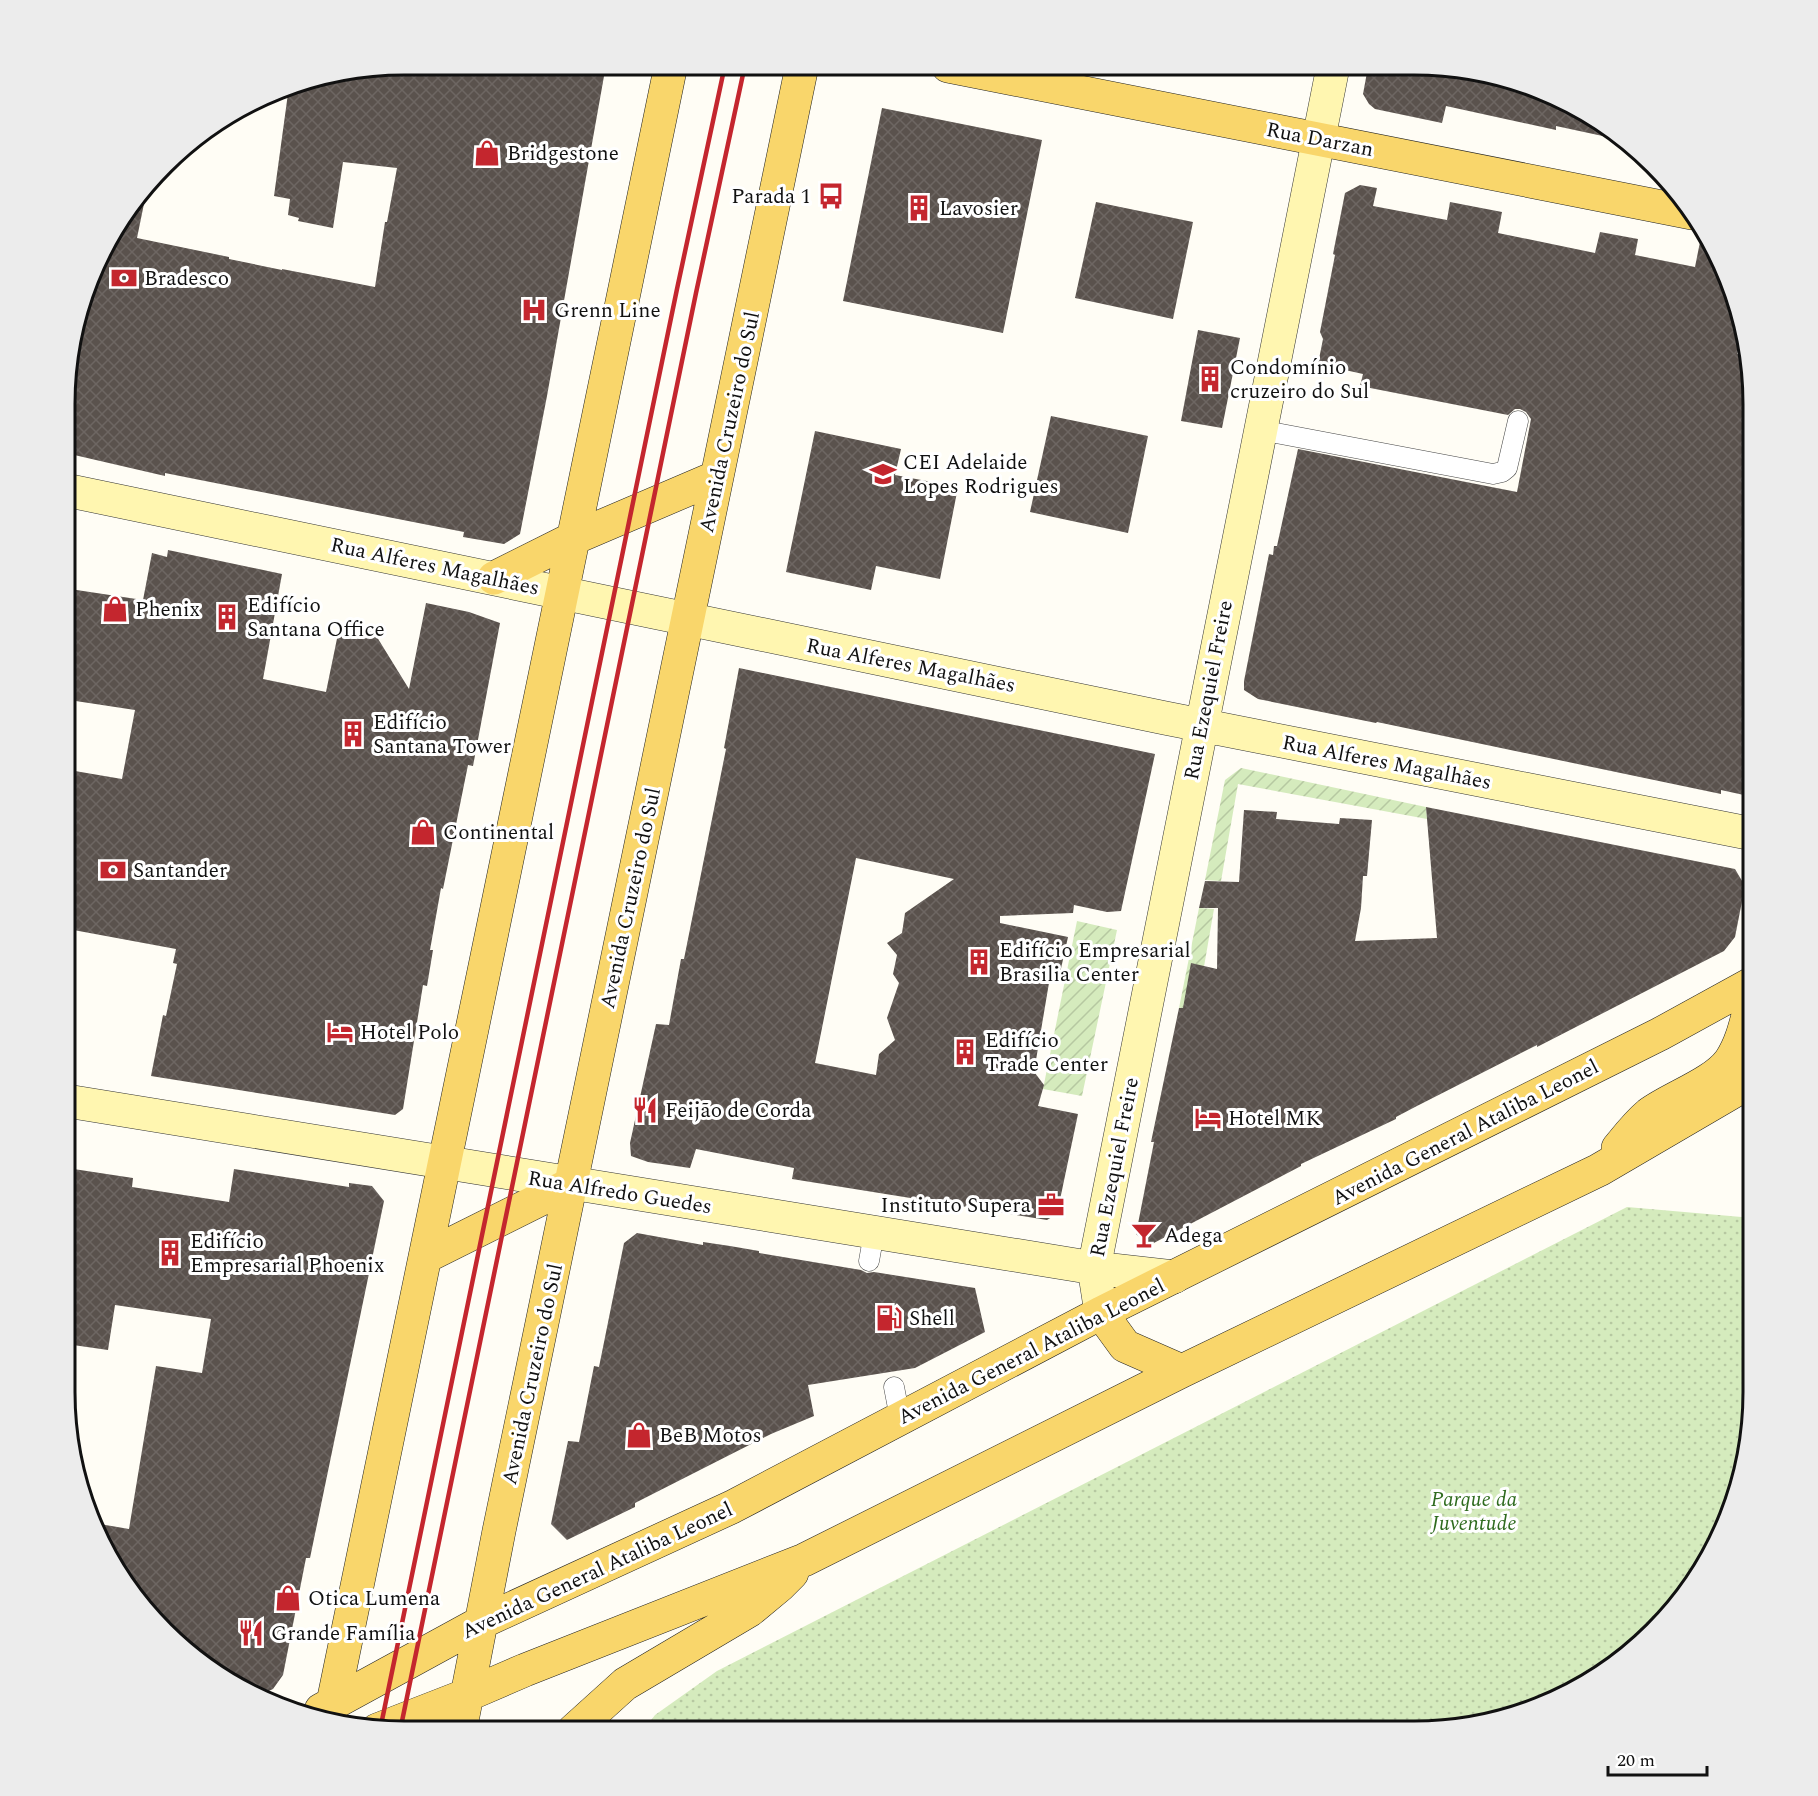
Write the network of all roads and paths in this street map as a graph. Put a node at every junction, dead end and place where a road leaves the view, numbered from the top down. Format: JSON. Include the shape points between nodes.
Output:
{"nodes":[{"id":1,"x":669,"y":75,"type":"edge"},
{"id":2,"x":800,"y":75,"type":"edge"},
{"id":3,"x":1041,"y":75,"type":"edge"},
{"id":4,"x":1331,"y":75,"type":"edge"},
{"id":5,"x":1318,"y":139,"type":"junction"},
{"id":6,"x":1680,"y":211,"type":"edge"},
{"id":7,"x":1518,"y":421,"type":"dead end"},
{"id":8,"x":1260,"y":430,"type":"junction"},
{"id":9,"x":717,"y":477,"type":"junction"},
{"id":10,"x":75,"y":492,"type":"edge"},
{"id":11,"x":574,"y":538,"type":"junction"},
{"id":12,"x":494,"y":578,"type":"junction"},
{"id":13,"x":563,"y":592,"type":"junction"},
{"id":14,"x":688,"y":619,"type":"junction"},
{"id":15,"x":1201,"y":724,"type":"junction"},
{"id":16,"x":1743,"y":832,"type":"edge"},
{"id":17,"x":1743,"y":988,"type":"edge"},
{"id":18,"x":1743,"y":1027,"type":"edge"},
{"id":19,"x":1743,"y":1086,"type":"edge"},
{"id":20,"x":75,"y":1102,"type":"edge"},
{"id":21,"x":444,"y":1163,"type":"junction"},
{"id":22,"x":1599,"y":1170,"type":"junction"},
{"id":23,"x":571,"y":1184,"type":"junction"},
{"id":24,"x":425,"y":1257,"type":"junction"},
{"id":25,"x":1094,"y":1268,"type":"junction"},
{"id":26,"x":1174,"y":1277,"type":"junction"},
{"id":27,"x":1101,"y":1313,"type":"junction"},
{"id":28,"x":1182,"y":1371,"type":"junction"},
{"id":29,"x":894,"y":1387,"type":"dead end"},
{"id":30,"x":900,"y":1419,"type":"junction"},
{"id":31,"x":804,"y":1560,"type":"junction"},
{"id":32,"x":482,"y":1622,"type":"junction"},
{"id":33,"x":467,"y":1695,"type":"junction"},
{"id":34,"x":325,"y":1711,"type":"edge"},
{"id":35,"x":327,"y":1712,"type":"edge"},
{"id":36,"x":401,"y":1721,"type":"edge"},
{"id":37,"x":462,"y":1721,"type":"edge"},
{"id":38,"x":584,"y":1721,"type":"edge"}],
"edges":[{"from":1,"to":11,"type":"main road"},
{"from":2,"to":9,"type":"main road","name":"Avenida Cruzeiro do Sul"},
{"from":3,"to":5,"type":"main road","name":"Rua Darzan"},
{"from":4,"to":5,"type":"street","name":"Rua Ezequiel Freire"},
{"from":5,"to":6,"type":"main road","name":"Rua Darzan"},
{"from":5,"to":8,"type":"street","name":"Rua Ezequiel Freire"},
{"from":7,"to":8,"type":"lane","via":[[1507,468],[1493,474]]},
{"from":8,"to":15,"type":"street","name":"Rua Ezequiel Freire"},
{"from":9,"to":11,"type":"main road"},
{"from":9,"to":14,"type":"main road","name":"Avenida Cruzeiro do Sul"},
{"from":10,"to":12,"type":"street","name":"Rua Alferes Magalhães"},
{"from":11,"to":12,"type":"main road"},
{"from":11,"to":13,"type":"main road"},
{"from":12,"to":13,"type":"street","name":"Rua Alferes Magalhães"},
{"from":13,"to":14,"type":"street","name":"Rua Alferes Magalhães"},
{"from":13,"to":21,"type":"main road"},
{"from":14,"to":15,"type":"street","name":"Rua Alferes Magalhães"},
{"from":14,"to":23,"type":"main road","name":"Avenida Cruzeiro do Sul"},
{"from":15,"to":16,"type":"street","name":"Rua Alferes Magalhães"},
{"from":15,"to":25,"type":"street","name":"Rua Ezequiel Freire"},
{"from":17,"to":26,"type":"main road","name":"Avenida General Ataliba Leonel","via":[[1660,1034]]},
{"from":18,"to":22,"type":"main road","via":[[1731,1060],[1721,1071],[1649,1114]]},
{"from":19,"to":22,"type":"main road"},
{"from":20,"to":21,"type":"street","name":"Rua Alfredo Guedes"},
{"from":21,"to":23,"type":"street","name":"Rua Alfredo Guedes"},
{"from":21,"to":24,"type":"main road"},
{"from":22,"to":28,"type":"main road"},
{"from":23,"to":24,"type":"main road"},
{"from":23,"to":25,"type":"street","name":"Rua Alfredo Guedes","via":[[871,1247]]},
{"from":23,"to":32,"type":"main road","name":"Avenida Cruzeiro do Sul"},
{"from":24,"to":34,"type":"main road"},
{"from":25,"to":26,"type":"street","name":"Rua Alfredo Guedes"},
{"from":25,"to":27,"type":"street","name":"Rua Ezequiel Freire"},
{"from":26,"to":27,"type":"main road","name":"Avenida General Ataliba Leonel"},
{"from":27,"to":28,"type":"main road","via":[[1125,1346]]},
{"from":27,"to":30,"type":"main road","name":"Avenida General Ataliba Leonel"},
{"from":28,"to":31,"type":"main road"},
{"from":29,"to":30,"type":"lane"},
{"from":30,"to":32,"type":"main road","name":"Avenida General Ataliba Leonel","via":[[732,1507]]},
{"from":31,"to":33,"type":"main road"},
{"from":31,"to":38,"type":"main road","via":[[750,1610],[625,1684]]},
{"from":32,"to":33,"type":"main road","name":"Avenida Cruzeiro do Sul"},
{"from":32,"to":35,"type":"main road","name":"Avenida General Ataliba Leonel"},
{"from":33,"to":36,"type":"main road"},
{"from":33,"to":37,"type":"main road","name":"Avenida Cruzeiro do Sul"}]}
